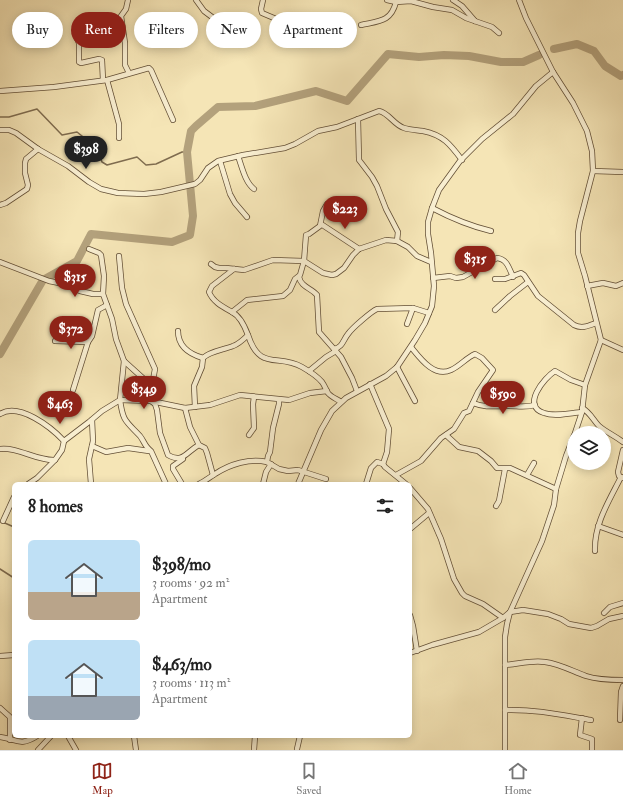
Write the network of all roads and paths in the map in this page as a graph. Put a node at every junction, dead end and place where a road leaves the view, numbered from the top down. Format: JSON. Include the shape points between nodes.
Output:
{"nodes":[{"id":1,"x":128,"y":0,"type":"edge"},
{"id":2,"x":196,"y":0,"type":"edge"},
{"id":3,"x":264,"y":0,"type":"edge"},
{"id":4,"x":387,"y":0,"type":"edge"},
{"id":5,"x":453,"y":0,"type":"edge"},
{"id":6,"x":519,"y":0,"type":"edge"},
{"id":7,"x":394,"y":1,"type":"edge"},
{"id":8,"x":206,"y":12,"type":"edge"},
{"id":9,"x":269,"y":16,"type":"edge"},
{"id":10,"x":475,"y":21,"type":"junction"},
{"id":11,"x":361,"y":25,"type":"dead end"},
{"id":12,"x":499,"y":33,"type":"dead end"},
{"id":13,"x":79,"y":48,"type":"edge"},
{"id":14,"x":553,"y":72,"type":"junction"},
{"id":15,"x":129,"y":73,"type":"junction"},
{"id":16,"x":105,"y":80,"type":"junction"},
{"id":17,"x":0,"y":91,"type":"edge"},
{"id":18,"x":358,"y":119,"type":"junction"},
{"id":19,"x":173,"y":120,"type":"dead end"},
{"id":20,"x":0,"y":130,"type":"edge"},
{"id":21,"x":119,"y":138,"type":"dead end"},
{"id":22,"x":38,"y":149,"type":"junction"},
{"id":23,"x":238,"y":156,"type":"junction"},
{"id":24,"x":462,"y":160,"type":"junction"},
{"id":25,"x":220,"y":161,"type":"junction"},
{"id":26,"x":593,"y":171,"type":"junction"},
{"id":27,"x":623,"y":172,"type":"edge"},
{"id":28,"x":254,"y":189,"type":"dead end"},
{"id":29,"x":327,"y":204,"type":"dead end"},
{"id":30,"x":0,"y":205,"type":"edge"},
{"id":31,"x":432,"y":208,"type":"junction"},
{"id":32,"x":248,"y":217,"type":"dead end"},
{"id":33,"x":321,"y":224,"type":"junction"},
{"id":34,"x":492,"y":231,"type":"dead end"},
{"id":35,"x":397,"y":242,"type":"junction"},
{"id":36,"x":89,"y":249,"type":"dead end"},
{"id":37,"x":359,"y":249,"type":"junction"},
{"id":38,"x":119,"y":256,"type":"dead end"},
{"id":39,"x":304,"y":261,"type":"junction"},
{"id":40,"x":0,"y":262,"type":"edge"},
{"id":41,"x":431,"y":262,"type":"junction"},
{"id":42,"x":211,"y":264,"type":"dead end"},
{"id":43,"x":234,"y":269,"type":"junction"},
{"id":44,"x":298,"y":277,"type":"junction"},
{"id":45,"x":513,"y":277,"type":"junction"},
{"id":46,"x":433,"y":278,"type":"junction"},
{"id":47,"x":495,"y":280,"type":"dead end"},
{"id":48,"x":528,"y":282,"type":"junction"},
{"id":49,"x":623,"y":283,"type":"edge"},
{"id":50,"x":587,"y":286,"type":"junction"},
{"id":51,"x":103,"y":294,"type":"junction"},
{"id":52,"x":107,"y":305,"type":"junction"},
{"id":53,"x":413,"y":308,"type":"junction"},
{"id":54,"x":495,"y":310,"type":"dead end"},
{"id":55,"x":232,"y":312,"type":"junction"},
{"id":56,"x":429,"y":313,"type":"junction"},
{"id":57,"x":596,"y":323,"type":"junction"},
{"id":58,"x":406,"y":324,"type":"dead end"},
{"id":59,"x":178,"y":330,"type":"dead end"},
{"id":60,"x":248,"y":335,"type":"junction"},
{"id":61,"x":601,"y":340,"type":"junction"},
{"id":62,"x":55,"y":341,"type":"dead end"},
{"id":63,"x":88,"y":342,"type":"junction"},
{"id":64,"x":411,"y":347,"type":"junction"},
{"id":65,"x":335,"y":350,"type":"junction"},
{"id":66,"x":623,"y":350,"type":"edge"},
{"id":67,"x":203,"y":358,"type":"junction"},
{"id":68,"x":124,"y":361,"type":"junction"},
{"id":69,"x":397,"y":367,"type":"junction"},
{"id":70,"x":309,"y":371,"type":"junction"},
{"id":71,"x":370,"y":384,"type":"junction"},
{"id":72,"x":585,"y":385,"type":"junction"},
{"id":73,"x":74,"y":390,"type":"dead end"},
{"id":74,"x":151,"y":391,"type":"junction"},
{"id":75,"x":327,"y":391,"type":"junction"},
{"id":76,"x":357,"y":391,"type":"junction"},
{"id":77,"x":254,"y":397,"type":"junction"},
{"id":78,"x":120,"y":400,"type":"junction"},
{"id":79,"x":279,"y":400,"type":"junction"},
{"id":80,"x":151,"y":401,"type":"junction"},
{"id":81,"x":415,"y":401,"type":"dead end"},
{"id":82,"x":341,"y":402,"type":"junction"},
{"id":83,"x":473,"y":404,"type":"junction"},
{"id":84,"x":536,"y":404,"type":"junction"},
{"id":85,"x":195,"y":407,"type":"junction"},
{"id":86,"x":185,"y":408,"type":"junction"},
{"id":87,"x":582,"y":410,"type":"junction"},
{"id":88,"x":0,"y":414,"type":"edge"},
{"id":89,"x":92,"y":420,"type":"junction"},
{"id":90,"x":577,"y":426,"type":"edge"},
{"id":91,"x":249,"y":435,"type":"dead end"},
{"id":92,"x":446,"y":435,"type":"junction"},
{"id":93,"x":64,"y":441,"type":"junction"},
{"id":94,"x":623,"y":442,"type":"edge"},
{"id":95,"x":199,"y":445,"type":"junction"},
{"id":96,"x":92,"y":446,"type":"junction"},
{"id":97,"x":0,"y":449,"type":"edge"},
{"id":98,"x":623,"y":450,"type":"edge"},
{"id":99,"x":151,"y":451,"type":"junction"},
{"id":100,"x":567,"y":453,"type":"edge"},
{"id":101,"x":184,"y":457,"type":"junction"},
{"id":102,"x":55,"y":460,"type":"junction"},
{"id":103,"x":269,"y":463,"type":"junction"},
{"id":104,"x":534,"y":463,"type":"dead end"},
{"id":105,"x":383,"y":464,"type":"junction"},
{"id":106,"x":506,"y":469,"type":"junction"},
{"id":107,"x":302,"y":472,"type":"junction"},
{"id":108,"x":213,"y":475,"type":"junction"},
{"id":109,"x":396,"y":475,"type":"junction"},
{"id":110,"x":527,"y":475,"type":"junction"},
{"id":111,"x":622,"y":478,"type":"edge"},
{"id":112,"x":326,"y":479,"type":"dead end"},
{"id":113,"x":31,"y":482,"type":"edge"},
{"id":114,"x":91,"y":482,"type":"edge"},
{"id":115,"x":165,"y":482,"type":"edge"},
{"id":116,"x":181,"y":482,"type":"edge"},
{"id":117,"x":202,"y":482,"type":"edge"},
{"id":118,"x":264,"y":482,"type":"edge"},
{"id":119,"x":299,"y":482,"type":"edge"},
{"id":120,"x":367,"y":482,"type":"edge"},
{"id":121,"x":404,"y":482,"type":"edge"},
{"id":122,"x":556,"y":489,"type":"junction"},
{"id":123,"x":412,"y":490,"type":"edge"},
{"id":124,"x":12,"y":502,"type":"edge"},
{"id":125,"x":496,"y":506,"type":"dead end"},
{"id":126,"x":429,"y":513,"type":"junction"},
{"id":127,"x":4,"y":521,"type":"dead end"},
{"id":128,"x":598,"y":526,"type":"junction"},
{"id":129,"x":412,"y":527,"type":"edge"},
{"id":130,"x":623,"y":535,"type":"edge"},
{"id":131,"x":595,"y":551,"type":"dead end"},
{"id":132,"x":623,"y":603,"type":"edge"},
{"id":133,"x":510,"y":612,"type":"junction"},
{"id":134,"x":604,"y":613,"type":"dead end"},
{"id":135,"x":623,"y":616,"type":"edge"},
{"id":136,"x":503,"y":618,"type":"junction"},
{"id":137,"x":412,"y":622,"type":"edge"},
{"id":138,"x":417,"y":651,"type":"junction"},
{"id":139,"x":412,"y":652,"type":"edge"},
{"id":140,"x":12,"y":655,"type":"edge"},
{"id":141,"x":0,"y":656,"type":"edge"},
{"id":142,"x":505,"y":665,"type":"junction"},
{"id":143,"x":623,"y":680,"type":"edge"},
{"id":144,"x":623,"y":686,"type":"edge"},
{"id":145,"x":0,"y":708,"type":"edge"},
{"id":146,"x":505,"y":710,"type":"junction"},
{"id":147,"x":582,"y":718,"type":"junction"},
{"id":148,"x":591,"y":720,"type":"dead end"},
{"id":149,"x":620,"y":720,"type":"dead end"},
{"id":150,"x":0,"y":737,"type":"edge"},
{"id":151,"x":34,"y":738,"type":"edge"},
{"id":152,"x":49,"y":738,"type":"edge"},
{"id":153,"x":69,"y":738,"type":"edge"},
{"id":154,"x":134,"y":738,"type":"edge"},
{"id":155,"x":255,"y":738,"type":"edge"},
{"id":156,"x":300,"y":738,"type":"edge"},
{"id":157,"x":10,"y":740,"type":"junction"},
{"id":158,"x":38,"y":750,"type":"edge"},
{"id":159,"x":76,"y":750,"type":"edge"},
{"id":160,"x":136,"y":750,"type":"edge"},
{"id":161,"x":254,"y":750,"type":"edge"},
{"id":162,"x":297,"y":750,"type":"edge"},
{"id":163,"x":505,"y":750,"type":"edge"},
{"id":164,"x":592,"y":750,"type":"edge"}],
"edges":[{"from":1,"to":15,"type":"street","via":[[121,16],[125,65]]},
{"from":2,"to":8,"type":"street"},
{"from":3,"to":9,"type":"street","via":[[262,13]]},
{"from":4,"to":7,"type":"street"},
{"from":5,"to":10,"type":"street"},
{"from":6,"to":14,"type":"street"},
{"from":7,"to":10,"type":"street","via":[[411,1],[446,8]]},
{"from":7,"to":11,"type":"street","via":[[390,16]]},
{"from":10,"to":12,"type":"street","via":[[492,27]]},
{"from":13,"to":16,"type":"street","via":[[79,62],[102,60]]},
{"from":14,"to":24,"type":"street","via":[[536,86],[513,114],[482,139]]},
{"from":14,"to":26,"type":"street","via":[[587,131]]},
{"from":15,"to":16,"type":"street"},
{"from":15,"to":19,"type":"street","via":[[151,70]]},
{"from":16,"to":17,"type":"street"},
{"from":16,"to":21,"type":"street","via":[[119,124]]},
{"from":18,"to":23,"type":"street","via":[[318,131],[285,148]]},
{"from":18,"to":24,"type":"street","via":[[379,111],[383,112],[405,129],[432,134],[448,142]]},
{"from":18,"to":35,"type":"street","via":[[359,160],[377,186],[398,232]]},
{"from":20,"to":22,"type":"street","via":[[16,132]]},
{"from":22,"to":25,"type":"street","via":[[108,191],[137,194],[161,192],[195,184],[208,168]]},
{"from":22,"to":30,"type":"street","via":[[26,159],[27,189]]},
{"from":23,"to":25,"type":"street"},
{"from":23,"to":28,"type":"street","via":[[246,179]]},
{"from":24,"to":31,"type":"street","via":[[439,190]]},
{"from":25,"to":32,"type":"street","via":[[230,194]]},
{"from":26,"to":27,"type":"street"},
{"from":26,"to":50,"type":"street","via":[[578,234],[578,253]]},
{"from":29,"to":33,"type":"street"},
{"from":31,"to":34,"type":"street","via":[[478,228]]},
{"from":31,"to":41,"type":"street","via":[[428,228]]},
{"from":33,"to":37,"type":"street"},
{"from":33,"to":39,"type":"street","via":[[306,235]]},
{"from":35,"to":37,"type":"street","via":[[386,240]]},
{"from":35,"to":41,"type":"street"},
{"from":36,"to":51,"type":"street","via":[[101,255]]},
{"from":37,"to":39,"type":"street","via":[[344,268],[334,275],[323,273]]},
{"from":38,"to":74,"type":"street","via":[[126,304],[155,368]]},
{"from":39,"to":43,"type":"street","via":[[273,260],[248,270]]},
{"from":39,"to":44,"type":"street"},
{"from":40,"to":51,"type":"street","via":[[87,293]]},
{"from":41,"to":46,"type":"street"},
{"from":42,"to":43,"type":"street","via":[[219,268]]},
{"from":43,"to":55,"type":"street","via":[[212,286],[209,292],[214,300]]},
{"from":44,"to":55,"type":"street","via":[[283,296],[247,300]]},
{"from":44,"to":65,"type":"street","via":[[300,283],[317,295],[319,332]]},
{"from":45,"to":46,"type":"street","via":[[506,261],[497,258],[463,277]]},
{"from":45,"to":47,"type":"street"},
{"from":45,"to":48,"type":"street","via":[[521,274]]},
{"from":46,"to":56,"type":"street","via":[[433,302]]},
{"from":48,"to":54,"type":"street"},
{"from":48,"to":57,"type":"street","via":[[538,296],[574,324],[584,327]]},
{"from":49,"to":50,"type":"street","via":[[616,286],[603,283]]},
{"from":50,"to":57,"type":"street"},
{"from":51,"to":52,"type":"street"},
{"from":52,"to":63,"type":"street","via":[[98,310],[92,336]]},
{"from":52,"to":68,"type":"street"},
{"from":53,"to":56,"type":"street"},
{"from":53,"to":58,"type":"street"},
{"from":53,"to":65,"type":"street","via":[[374,310]]},
{"from":55,"to":60,"type":"street","via":[[243,323]]},
{"from":56,"to":64,"type":"street"},
{"from":57,"to":61,"type":"street"},
{"from":59,"to":67,"type":"street","via":[[178,338],[184,348],[189,353]]},
{"from":60,"to":67,"type":"street","via":[[234,346]]},
{"from":60,"to":70,"type":"street","via":[[255,351],[262,357],[298,364]]},
{"from":61,"to":66,"type":"street"},
{"from":61,"to":72,"type":"street"},
{"from":62,"to":63,"type":"street"},
{"from":63,"to":73,"type":"street"},
{"from":64,"to":69,"type":"street"},
{"from":64,"to":83,"type":"street","via":[[426,364],[439,372],[450,371],[475,354],[482,358],[493,370]]},
{"from":65,"to":70,"type":"street"},
{"from":65,"to":76,"type":"street","via":[[346,366]]},
{"from":67,"to":85,"type":"street","via":[[194,386]]},
{"from":68,"to":74,"type":"street","via":[[145,380]]},
{"from":68,"to":78,"type":"street"},
{"from":69,"to":71,"type":"street"},
{"from":69,"to":81,"type":"street"},
{"from":70,"to":75,"type":"street"},
{"from":71,"to":76,"type":"street"},
{"from":71,"to":105,"type":"street","via":[[390,429]]},
{"from":72,"to":84,"type":"street","via":[[555,371],[537,389]]},
{"from":72,"to":87,"type":"street"},
{"from":74,"to":80,"type":"street"},
{"from":75,"to":79,"type":"street"},
{"from":75,"to":82,"type":"street"},
{"from":76,"to":82,"type":"street"},
{"from":77,"to":79,"type":"street"},
{"from":77,"to":85,"type":"street","via":[[240,395]]},
{"from":77,"to":91,"type":"street","via":[[254,428]]},
{"from":78,"to":80,"type":"street"},
{"from":78,"to":89,"type":"street"},
{"from":78,"to":99,"type":"street","via":[[123,418]]},
{"from":79,"to":103,"type":"street","via":[[268,456]]},
{"from":80,"to":86,"type":"street"},
{"from":80,"to":101,"type":"street","via":[[156,407],[160,433],[168,455],[174,458]]},
{"from":82,"to":107,"type":"street","via":[[320,430]]},
{"from":83,"to":84,"type":"street","via":[[518,407]]},
{"from":83,"to":92,"type":"street","via":[[454,429]]},
{"from":84,"to":87,"type":"street","via":[[539,411],[547,414],[557,415]]},
{"from":85,"to":86,"type":"street"},
{"from":86,"to":95,"type":"street","via":[[190,427]]},
{"from":87,"to":90,"type":"street"},
{"from":87,"to":94,"type":"street","via":[[587,411],[597,424]]},
{"from":88,"to":93,"type":"street","via":[[5,411],[21,412],[53,430]]},
{"from":89,"to":93,"type":"street"},
{"from":89,"to":96,"type":"street"},
{"from":92,"to":106,"type":"street","via":[[459,447],[478,451],[497,468]]},
{"from":92,"to":109,"type":"street","via":[[421,461]]},
{"from":93,"to":102,"type":"street","via":[[62,450]]},
{"from":95,"to":101,"type":"street"},
{"from":95,"to":108,"type":"street","via":[[205,448]]},
{"from":96,"to":99,"type":"street","via":[[106,452],[122,448]]},
{"from":96,"to":114,"type":"street","via":[[89,459]]},
{"from":97,"to":102,"type":"street","via":[[16,450],[41,460]]},
{"from":98,"to":111,"type":"street","via":[[618,472]]},
{"from":99,"to":115,"type":"street"},
{"from":100,"to":122,"type":"street"},
{"from":101,"to":116,"type":"street","via":[[173,466]]},
{"from":102,"to":113,"type":"street"},
{"from":103,"to":107,"type":"street","via":[[279,469]]},
{"from":103,"to":108,"type":"street","via":[[255,460],[242,462]]},
{"from":103,"to":118,"type":"street"},
{"from":104,"to":110,"type":"street"},
{"from":105,"to":109,"type":"street"},
{"from":105,"to":120,"type":"street","via":[[377,462],[371,468]]},
{"from":106,"to":110,"type":"street","via":[[510,468]]},
{"from":106,"to":125,"type":"street"},
{"from":107,"to":112,"type":"street"},
{"from":107,"to":119,"type":"street"},
{"from":108,"to":117,"type":"street"},
{"from":109,"to":121,"type":"street"},
{"from":110,"to":122,"type":"street"},
{"from":111,"to":128,"type":"street"},
{"from":122,"to":133,"type":"street","via":[[554,505],[542,541]]},
{"from":123,"to":126,"type":"street"},
{"from":124,"to":127,"type":"street"},
{"from":126,"to":129,"type":"street"},
{"from":126,"to":136,"type":"street","via":[[462,593]]},
{"from":128,"to":130,"type":"street"},
{"from":128,"to":131,"type":"street","via":[[595,534]]},
{"from":132,"to":134,"type":"street","via":[[610,607]]},
{"from":133,"to":135,"type":"street","via":[[523,610],[541,613],[561,618],[569,624],[591,628],[608,619]]},
{"from":133,"to":136,"type":"street"},
{"from":133,"to":142,"type":"street","via":[[506,624]]},
{"from":136,"to":138,"type":"street","via":[[479,632]]},
{"from":137,"to":138,"type":"street"},
{"from":138,"to":139,"type":"street"},
{"from":140,"to":141,"type":"street"},
{"from":142,"to":143,"type":"street","via":[[531,661],[545,662],[558,664],[593,678]]},
{"from":142,"to":146,"type":"street"},
{"from":144,"to":149,"type":"street"},
{"from":145,"to":157,"type":"street","via":[[10,717]]},
{"from":146,"to":147,"type":"street","via":[[525,709]]},
{"from":146,"to":163,"type":"street"},
{"from":147,"to":148,"type":"street"},
{"from":147,"to":164,"type":"street","via":[[580,734],[592,739]]},
{"from":150,"to":157,"type":"street"},
{"from":151,"to":157,"type":"street","via":[[22,742]]},
{"from":152,"to":158,"type":"street"},
{"from":153,"to":159,"type":"street"},
{"from":154,"to":160,"type":"street"},
{"from":155,"to":161,"type":"street"},
{"from":156,"to":162,"type":"street"}]}
